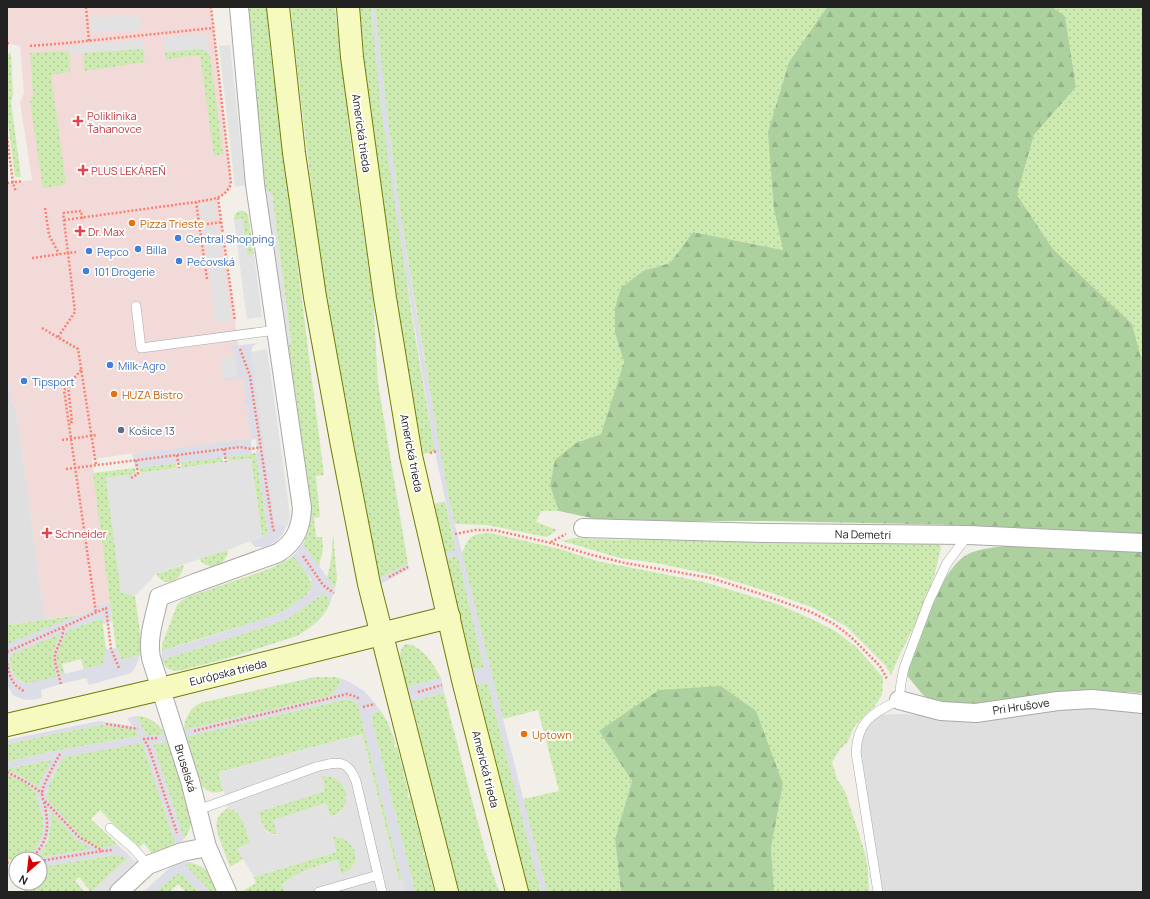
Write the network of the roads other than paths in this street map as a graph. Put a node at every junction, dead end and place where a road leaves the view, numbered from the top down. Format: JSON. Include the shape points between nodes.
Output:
{"nodes":[{"id":1,"x":239,"y":7,"type":"edge"},
{"id":2,"x":278,"y":7,"type":"edge"},
{"id":3,"x":348,"y":7,"type":"edge"},
{"id":4,"x":136,"y":306,"type":"dead end"},
{"id":5,"x":276,"y":330,"type":"junction"},
{"id":6,"x":583,"y":528,"type":"dead end"},
{"id":7,"x":968,"y":535,"type":"junction"},
{"id":8,"x":1143,"y":543,"type":"edge"},
{"id":9,"x":449,"y":617,"type":"junction"},
{"id":10,"x":381,"y":634,"type":"junction"},
{"id":11,"x":161,"y":689,"type":"junction"},
{"id":12,"x":899,"y":700,"type":"junction"},
{"id":13,"x":1143,"y":704,"type":"edge"},
{"id":14,"x":8,"y":722,"type":"edge"},
{"id":15,"x":198,"y":810,"type":"junction"},
{"id":16,"x":110,"y":828,"type":"dead end"},
{"id":17,"x":207,"y":847,"type":"junction"},
{"id":18,"x":148,"y":865,"type":"junction"},
{"id":19,"x":378,"y":875,"type":"junction"},
{"id":20,"x":119,"y":892,"type":"edge"},
{"id":21,"x":227,"y":892,"type":"edge"},
{"id":22,"x":320,"y":892,"type":"edge"},
{"id":23,"x":382,"y":892,"type":"edge"},
{"id":24,"x":447,"y":892,"type":"edge"},
{"id":25,"x":517,"y":892,"type":"edge"},
{"id":26,"x":878,"y":892,"type":"edge"}],
"edges":[{"from":1,"to":5,"type":"street","via":[[255,184]]},
{"from":2,"to":10,"type":"street","via":[[294,153],[315,297],[369,584]]},
{"from":3,"to":9,"type":"street","name":"Americká trieda","via":[[353,64],[399,384],[411,456]]},
{"from":4,"to":5,"type":"lane","via":[[141,348]]},
{"from":5,"to":11,"type":"street","name":"Bruselská","via":[[302,508],[299,528],[286,548],[278,553],[159,597],[151,632],[150,650]]},
{"from":6,"to":7,"type":"street","name":"Na Demetri"},
{"from":7,"to":8,"type":"street","name":"Na Demetri"},
{"from":7,"to":12,"type":"lane","via":[[947,563],[929,601],[904,668]]},
{"from":9,"to":10,"type":"street","name":"Európska trieda"},
{"from":9,"to":25,"type":"street","name":"Americká trieda"},
{"from":10,"to":11,"type":"street","name":"Európska trieda"},
{"from":10,"to":24,"type":"street"},
{"from":11,"to":14,"type":"street","name":"Európska trieda"},
{"from":11,"to":15,"type":"street","name":"Bruselská"},
{"from":12,"to":13,"type":"street","name":"Pri Hrušove","via":[[942,711],[976,713],[1058,701],[1092,699]]},
{"from":12,"to":26,"type":"lane","via":[[867,719],[856,740]]},
{"from":15,"to":17,"type":"street","name":"Bruselská"},
{"from":15,"to":19,"type":"lane","via":[[316,767],[342,763],[353,772],[356,781]]},
{"from":16,"to":18,"type":"lane"},
{"from":17,"to":18,"type":"street","via":[[182,852]]},
{"from":17,"to":21,"type":"street","name":"Bruselská"},
{"from":18,"to":20,"type":"street"},
{"from":19,"to":22,"type":"lane"},
{"from":19,"to":23,"type":"lane"}]}
